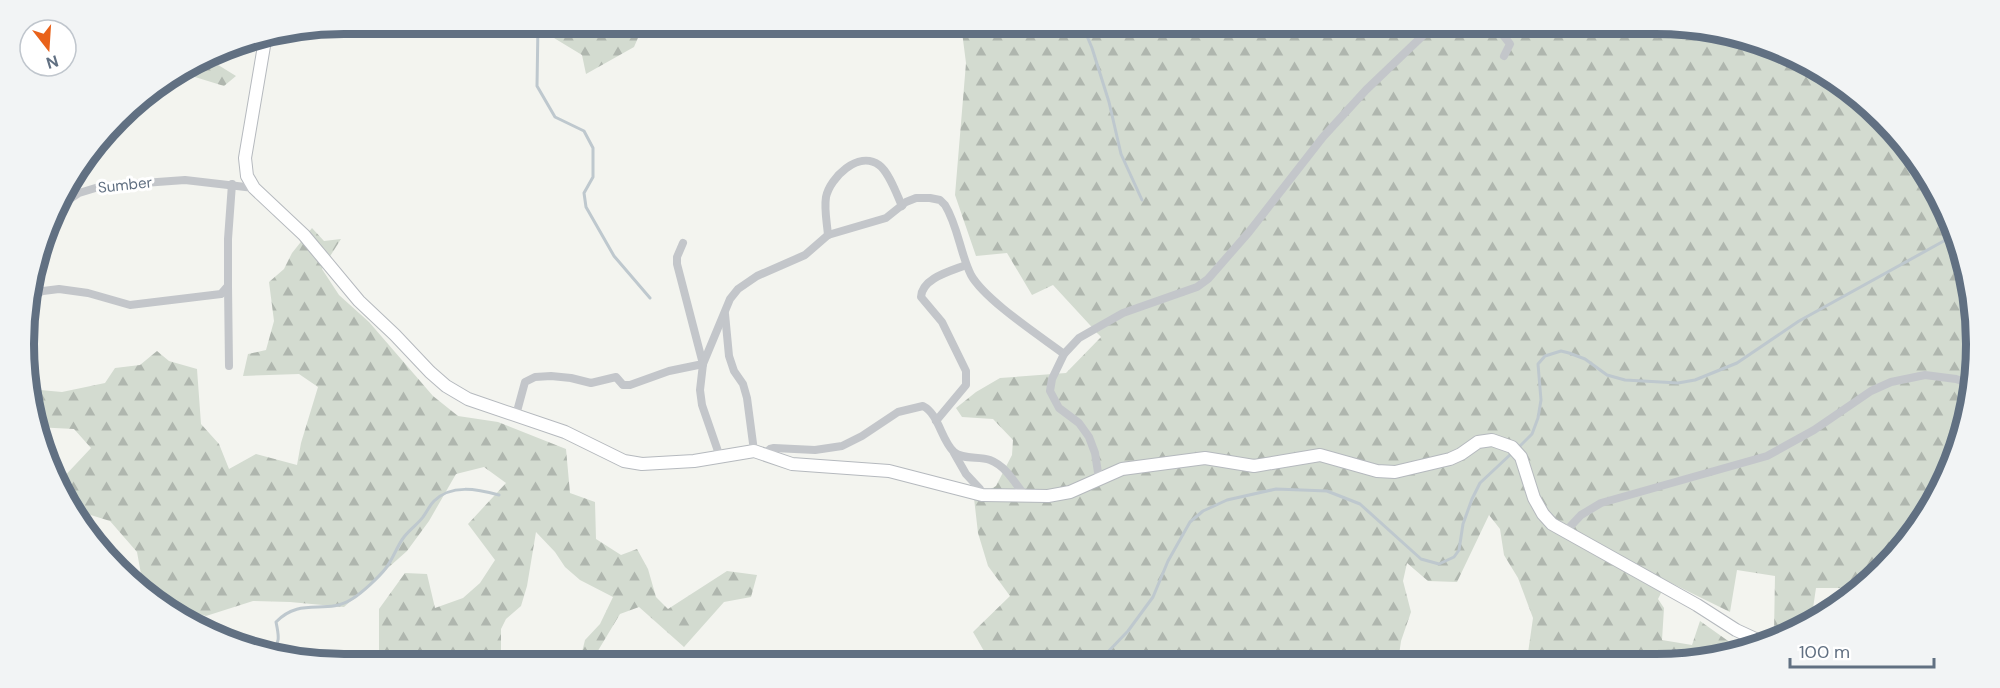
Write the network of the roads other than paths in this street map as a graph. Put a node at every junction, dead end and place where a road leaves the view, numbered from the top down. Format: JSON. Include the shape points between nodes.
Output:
{"nodes":[{"id":1,"x":1424,"y":35,"type":"edge"},
{"id":2,"x":1503,"y":35,"type":"edge"},
{"id":3,"x":264,"y":45,"type":"edge"},
{"id":4,"x":1504,"y":56,"type":"dead end"},
{"id":5,"x":232,"y":184,"type":"junction"},
{"id":6,"x":254,"y":188,"type":"junction"},
{"id":7,"x":74,"y":193,"type":"edge"},
{"id":8,"x":902,"y":206,"type":"junction"},
{"id":9,"x":828,"y":235,"type":"junction"},
{"id":10,"x":683,"y":243,"type":"dead end"},
{"id":11,"x":966,"y":265,"type":"junction"},
{"id":12,"x":228,"y":286,"type":"junction"},
{"id":13,"x":39,"y":293,"type":"edge"},
{"id":14,"x":725,"y":311,"type":"junction"},
{"id":15,"x":1064,"y":354,"type":"junction"},
{"id":16,"x":703,"y":364,"type":"junction"},
{"id":17,"x":229,"y":366,"type":"dead end"},
{"id":18,"x":1963,"y":381,"type":"edge"},
{"id":19,"x":516,"y":415,"type":"junction"},
{"id":20,"x":936,"y":421,"type":"junction"},
{"id":21,"x":759,"y":452,"type":"junction"},
{"id":22,"x":954,"y":452,"type":"junction"},
{"id":23,"x":720,"y":457,"type":"junction"},
{"id":24,"x":1099,"y":479,"type":"junction"},
{"id":25,"x":982,"y":495,"type":"junction"},
{"id":26,"x":1025,"y":496,"type":"junction"},
{"id":27,"x":1565,"y":532,"type":"junction"},
{"id":28,"x":1744,"y":634,"type":"junction"},
{"id":29,"x":1753,"y":638,"type":"edge"},
{"id":30,"x":1743,"y":641,"type":"edge"}],
"edges":[{"from":1,"to":15,"type":"street","via":[[1323,137],[1208,279],[1197,287],[1124,313],[1079,338]]},
{"from":2,"to":4,"type":"street","via":[[1510,44]]},
{"from":3,"to":6,"type":"street","via":[[245,159],[247,176]]},
{"from":5,"to":6,"type":"street","name":"Sumber"},
{"from":5,"to":7,"type":"street","name":"Sumber","via":[[169,181],[102,186]]},
{"from":5,"to":12,"type":"street"},
{"from":6,"to":19,"type":"street","via":[[304,236],[359,301],[436,379],[468,399]]},
{"from":8,"to":9,"type":"street","via":[[886,218]]},
{"from":8,"to":9,"type":"street","via":[[882,167],[871,162],[853,165],[839,173],[827,195]]},
{"from":8,"to":11,"type":"street","via":[[923,197],[940,200],[948,210]]},
{"from":9,"to":14,"type":"street","via":[[805,255],[747,281],[730,299]]},
{"from":10,"to":16,"type":"street","via":[[677,264]]},
{"from":11,"to":15,"type":"street","via":[[984,291]]},
{"from":11,"to":20,"type":"street","via":[[932,280],[920,294],[942,322],[966,371],[966,385]]},
{"from":12,"to":13,"type":"street","via":[[217,295],[140,304],[121,304],[59,289]]},
{"from":12,"to":17,"type":"street"},
{"from":14,"to":16,"type":"street"},
{"from":14,"to":21,"type":"street","via":[[729,357],[743,384]]},
{"from":15,"to":24,"type":"street","via":[[1050,391],[1059,408],[1079,423],[1089,437]]},
{"from":16,"to":19,"type":"street","via":[[630,385],[623,385],[616,377],[591,383],[559,377],[530,378],[525,382]]},
{"from":16,"to":23,"type":"street","via":[[702,405]]},
{"from":18,"to":27,"type":"street","via":[[1925,375],[1891,382],[1767,456],[1600,503]]},
{"from":19,"to":23,"type":"street","via":[[636,464]]},
{"from":20,"to":21,"type":"street","via":[[926,407],[916,408],[896,413],[842,446],[815,450],[770,448]]},
{"from":20,"to":22,"type":"street"},
{"from":21,"to":23,"type":"street"},
{"from":21,"to":25,"type":"street","via":[[792,464],[905,474]]},
{"from":22,"to":25,"type":"street"},
{"from":22,"to":26,"type":"street","via":[[997,464]]},
{"from":24,"to":26,"type":"street","via":[[1070,492]]},
{"from":24,"to":27,"type":"street","via":[[1122,469],[1184,460],[1205,458],[1254,466],[1320,455],[1389,473],[1450,459],[1482,441],[1496,440],[1515,450],[1524,463],[1540,509]]},
{"from":25,"to":26,"type":"street"},
{"from":27,"to":28,"type":"street"},
{"from":28,"to":29,"type":"street"},
{"from":28,"to":30,"type":"street"}]}
